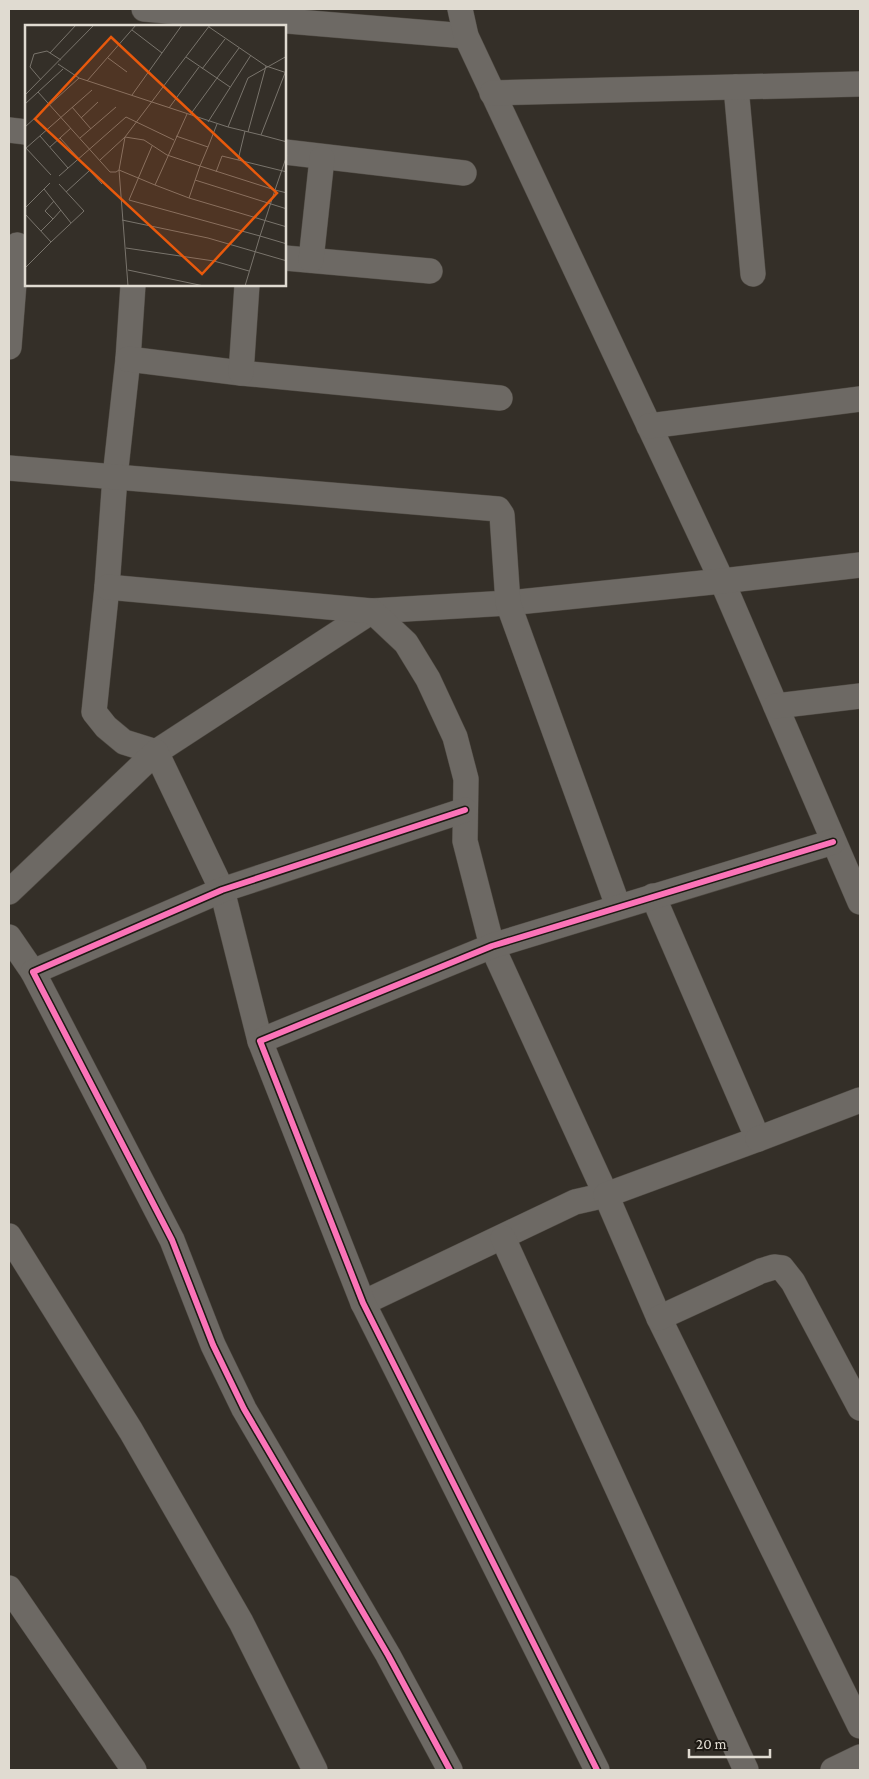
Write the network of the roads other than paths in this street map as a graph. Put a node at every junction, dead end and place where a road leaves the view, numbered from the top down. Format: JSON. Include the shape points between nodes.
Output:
{"nodes":[{"id":1,"x":460,"y":9,"type":"edge"},
{"id":2,"x":151,"y":13,"type":"edge"},
{"id":3,"x":466,"y":36,"type":"junction"},
{"id":4,"x":860,"y":84,"type":"edge"},
{"id":5,"x":736,"y":87,"type":"junction"},
{"id":6,"x":492,"y":92,"type":"junction"},
{"id":7,"x":9,"y":130,"type":"edge"},
{"id":8,"x":25,"y":132,"type":"edge"},
{"id":9,"x":286,"y":152,"type":"edge"},
{"id":10,"x":322,"y":158,"type":"junction"},
{"id":11,"x":464,"y":173,"type":"dead end"},
{"id":12,"x":17,"y":245,"type":"edge"},
{"id":13,"x":286,"y":258,"type":"edge"},
{"id":14,"x":310,"y":260,"type":"junction"},
{"id":15,"x":430,"y":271,"type":"dead end"},
{"id":16,"x":754,"y":274,"type":"dead end"},
{"id":17,"x":134,"y":286,"type":"edge"},
{"id":18,"x":247,"y":286,"type":"edge"},
{"id":19,"x":9,"y":341,"type":"edge"},
{"id":20,"x":9,"y":347,"type":"edge"},
{"id":21,"x":128,"y":358,"type":"junction"},
{"id":22,"x":241,"y":373,"type":"junction"},
{"id":23,"x":500,"y":398,"type":"dead end"},
{"id":24,"x":860,"y":399,"type":"edge"},
{"id":25,"x":649,"y":426,"type":"junction"},
{"id":26,"x":9,"y":468,"type":"edge"},
{"id":27,"x":115,"y":477,"type":"junction"},
{"id":28,"x":860,"y":565,"type":"edge"},
{"id":29,"x":722,"y":581,"type":"junction"},
{"id":30,"x":107,"y":586,"type":"junction"},
{"id":31,"x":508,"y":603,"type":"junction"},
{"id":32,"x":372,"y":611,"type":"junction"},
{"id":33,"x":860,"y":696,"type":"edge"},
{"id":34,"x":776,"y":706,"type":"junction"},
{"id":35,"x":156,"y":752,"type":"junction"},
{"id":36,"x":465,"y":810,"type":"junction"},
{"id":37,"x":834,"y":842,"type":"junction"},
{"id":38,"x":853,"y":866,"type":"edge"},
{"id":39,"x":222,"y":890,"type":"junction"},
{"id":40,"x":9,"y":892,"type":"edge"},
{"id":41,"x":653,"y":896,"type":"junction"},
{"id":42,"x":860,"y":902,"type":"edge"},
{"id":43,"x":618,"y":906,"type":"junction"},
{"id":44,"x":9,"y":937,"type":"edge"},
{"id":45,"x":492,"y":946,"type":"junction"},
{"id":46,"x":33,"y":972,"type":"junction"},
{"id":47,"x":260,"y":1041,"type":"junction"},
{"id":48,"x":860,"y":1100,"type":"edge"},
{"id":49,"x":758,"y":1139,"type":"junction"},
{"id":50,"x":606,"y":1196,"type":"junction"},
{"id":51,"x":9,"y":1236,"type":"edge"},
{"id":52,"x":503,"y":1238,"type":"junction"},
{"id":53,"x":363,"y":1303,"type":"junction"},
{"id":54,"x":659,"y":1318,"type":"junction"},
{"id":55,"x":852,"y":1373,"type":"edge"},
{"id":56,"x":860,"y":1408,"type":"edge"},
{"id":57,"x":9,"y":1588,"type":"edge"},
{"id":58,"x":860,"y":1726,"type":"edge"},
{"id":59,"x":860,"y":1757,"type":"edge"},
{"id":60,"x":134,"y":1770,"type":"edge"},
{"id":61,"x":315,"y":1770,"type":"edge"},
{"id":62,"x":450,"y":1770,"type":"edge"},
{"id":63,"x":596,"y":1770,"type":"edge"},
{"id":64,"x":746,"y":1770,"type":"edge"},
{"id":65,"x":833,"y":1770,"type":"edge"}],
"edges":[{"from":1,"to":3,"type":"street"},
{"from":2,"to":3,"type":"street"},
{"from":3,"to":6,"type":"street"},
{"from":4,"to":5,"type":"street"},
{"from":5,"to":6,"type":"street"},
{"from":5,"to":16,"type":"street"},
{"from":6,"to":25,"type":"street"},
{"from":7,"to":8,"type":"street"},
{"from":9,"to":10,"type":"street"},
{"from":10,"to":11,"type":"street"},
{"from":10,"to":14,"type":"street"},
{"from":12,"to":19,"type":"street"},
{"from":13,"to":14,"type":"street"},
{"from":14,"to":15,"type":"street"},
{"from":17,"to":21,"type":"street"},
{"from":18,"to":22,"type":"street"},
{"from":19,"to":20,"type":"street"},
{"from":21,"to":22,"type":"street"},
{"from":21,"to":27,"type":"street"},
{"from":22,"to":23,"type":"street"},
{"from":24,"to":25,"type":"street"},
{"from":25,"to":29,"type":"street"},
{"from":26,"to":27,"type":"street"},
{"from":27,"to":30,"type":"street"},
{"from":27,"to":31,"type":"street","via":[[497,508],[502,516]]},
{"from":28,"to":29,"type":"street"},
{"from":29,"to":31,"type":"street"},
{"from":29,"to":34,"type":"street"},
{"from":30,"to":32,"type":"street"},
{"from":30,"to":35,"type":"street","via":[[94,712],[124,742]]},
{"from":31,"to":32,"type":"street"},
{"from":31,"to":43,"type":"street"},
{"from":32,"to":35,"type":"street"},
{"from":32,"to":36,"type":"street","via":[[406,643],[432,687],[455,737],[466,779]]},
{"from":33,"to":34,"type":"street"},
{"from":34,"to":37,"type":"street"},
{"from":35,"to":39,"type":"street"},
{"from":35,"to":40,"type":"street"},
{"from":36,"to":39,"type":"street"},
{"from":36,"to":45,"type":"street","via":[[465,841]]},
{"from":37,"to":38,"type":"street"},
{"from":37,"to":41,"type":"street"},
{"from":38,"to":42,"type":"street"},
{"from":39,"to":46,"type":"street"},
{"from":39,"to":47,"type":"street"},
{"from":41,"to":43,"type":"street"},
{"from":41,"to":49,"type":"street"},
{"from":43,"to":45,"type":"street"},
{"from":44,"to":46,"type":"street"},
{"from":45,"to":47,"type":"street"},
{"from":45,"to":50,"type":"street"},
{"from":46,"to":62,"type":"street","via":[[172,1240],[213,1346],[244,1409],[388,1654]]},
{"from":47,"to":53,"type":"street"},
{"from":48,"to":49,"type":"street"},
{"from":49,"to":50,"type":"street"},
{"from":50,"to":52,"type":"street","via":[[575,1202]]},
{"from":50,"to":54,"type":"street"},
{"from":51,"to":61,"type":"street","via":[[131,1431],[241,1622]]},
{"from":52,"to":53,"type":"street"},
{"from":52,"to":64,"type":"street"},
{"from":53,"to":63,"type":"street"},
{"from":54,"to":55,"type":"street","via":[[761,1271],[782,1268]]},
{"from":54,"to":58,"type":"street"},
{"from":55,"to":56,"type":"street"},
{"from":57,"to":60,"type":"street"},
{"from":59,"to":65,"type":"street"}]}
